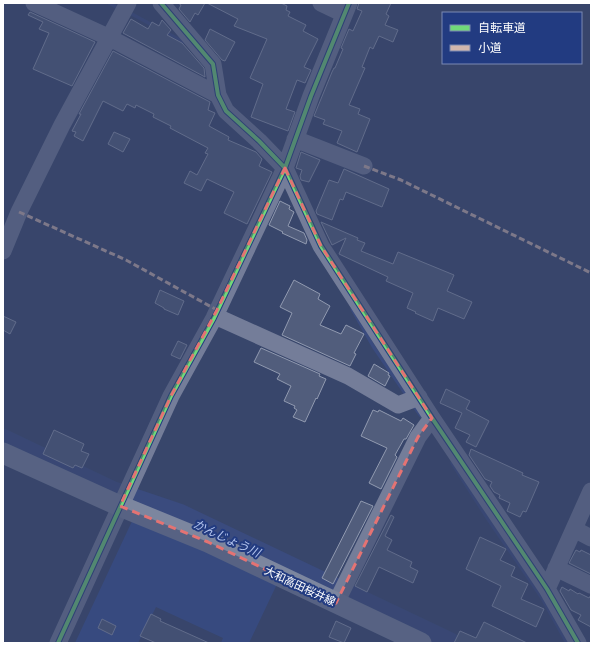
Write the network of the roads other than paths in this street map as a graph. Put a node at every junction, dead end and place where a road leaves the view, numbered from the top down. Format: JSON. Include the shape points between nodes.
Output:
{"nodes":[{"id":1,"x":34,"y":3,"type":"edge"},
{"id":2,"x":128,"y":3,"type":"edge"},
{"id":3,"x":161,"y":3,"type":"edge"},
{"id":4,"x":321,"y":3,"type":"edge"},
{"id":5,"x":347,"y":8,"type":"edge"},
{"id":6,"x":110,"y":38,"type":"junction"},
{"id":7,"x":218,"y":95,"type":"junction"},
{"id":8,"x":295,"y":139,"type":"junction"},
{"id":9,"x":364,"y":166,"type":"dead end"},
{"id":10,"x":285,"y":168,"type":"junction"},
{"id":11,"x":3,"y":251,"type":"edge"},
{"id":12,"x":215,"y":316,"type":"junction"},
{"id":13,"x":419,"y":397,"type":"junction"},
{"id":14,"x":432,"y":418,"type":"junction"},
{"id":15,"x":3,"y":453,"type":"edge"},
{"id":16,"x":591,"y":491,"type":"edge"},
{"id":17,"x":123,"y":500,"type":"junction"},
{"id":18,"x":574,"y":529,"type":"junction"},
{"id":19,"x":591,"y":538,"type":"edge"},
{"id":20,"x":556,"y":568,"type":"junction"},
{"id":21,"x":591,"y":585,"type":"edge"},
{"id":22,"x":547,"y":589,"type":"junction"},
{"id":23,"x":339,"y":597,"type":"junction"},
{"id":24,"x":415,"y":642,"type":"edge"},
{"id":25,"x":58,"y":643,"type":"edge"},
{"id":26,"x":578,"y":643,"type":"edge"}],
"edges":[{"from":1,"to":6,"type":"street"},
{"from":2,"to":6,"type":"street"},
{"from":3,"to":7,"type":"street","via":[[213,64]]},
{"from":4,"to":5,"type":"street"},
{"from":5,"to":8,"type":"street"},
{"from":6,"to":7,"type":"street"},
{"from":6,"to":11,"type":"street","via":[[62,125]]},
{"from":7,"to":10,"type":"street","via":[[226,111]]},
{"from":8,"to":9,"type":"street"},
{"from":8,"to":10,"type":"street"},
{"from":10,"to":12,"type":"street"},
{"from":10,"to":13,"type":"street","via":[[321,246]]},
{"from":12,"to":13,"type":"street","via":[[348,376],[398,405]]},
{"from":12,"to":17,"type":"street","via":[[171,396]]},
{"from":13,"to":14,"type":"street"},
{"from":14,"to":22,"type":"street"},
{"from":14,"to":23,"type":"street","via":[[418,437]]},
{"from":15,"to":17,"type":"main road","name":"大和高田桜井線"},
{"from":16,"to":18,"type":"street"},
{"from":17,"to":23,"type":"main road","name":"大和高田桜井線","via":[[208,542]]},
{"from":17,"to":25,"type":"street"},
{"from":18,"to":19,"type":"street"},
{"from":18,"to":20,"type":"street"},
{"from":20,"to":21,"type":"street"},
{"from":20,"to":22,"type":"street"},
{"from":22,"to":26,"type":"street"},
{"from":23,"to":24,"type":"main road","name":"大和高田桜井線"}]}
